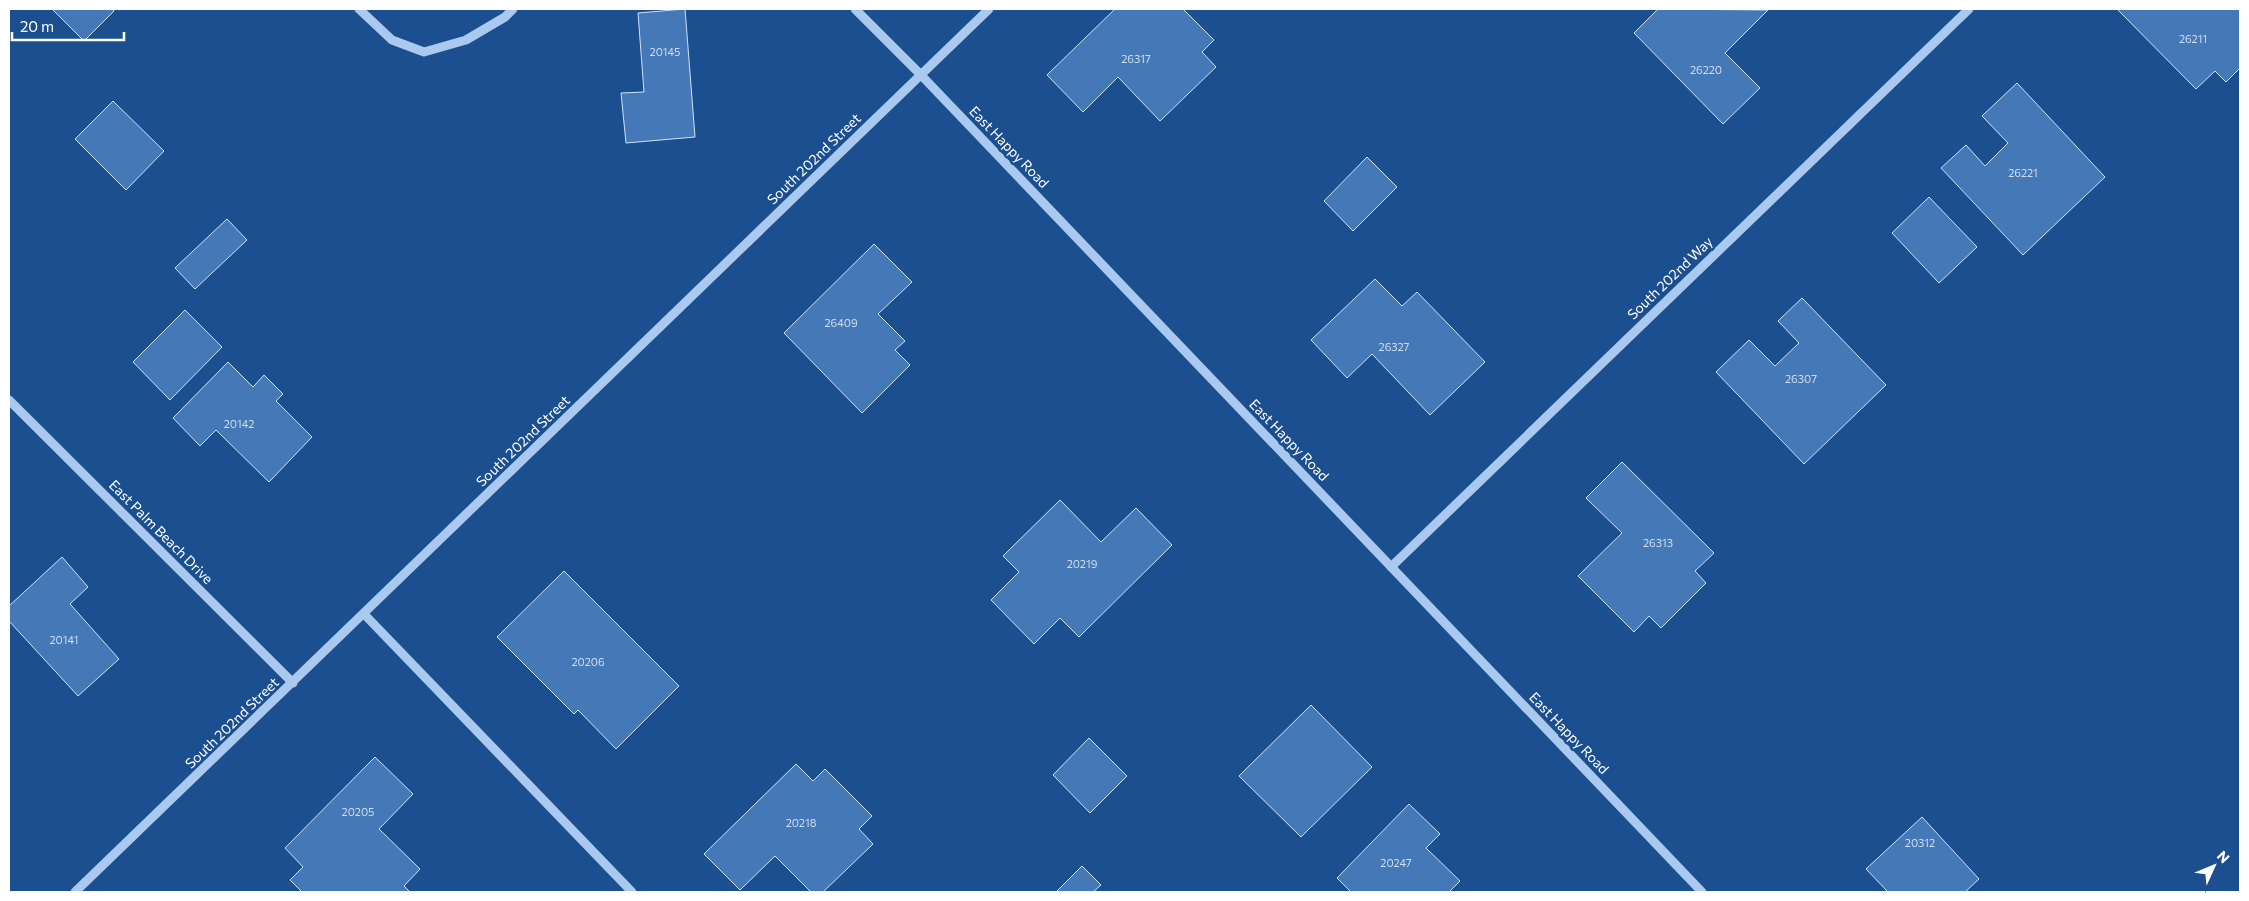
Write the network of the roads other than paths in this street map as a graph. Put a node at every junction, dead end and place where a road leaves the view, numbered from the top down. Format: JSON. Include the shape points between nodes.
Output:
{"nodes":[{"id":1,"x":359,"y":9,"type":"edge"},
{"id":2,"x":513,"y":9,"type":"edge"},
{"id":3,"x":855,"y":9,"type":"edge"},
{"id":4,"x":989,"y":9,"type":"edge"},
{"id":5,"x":1969,"y":9,"type":"edge"},
{"id":6,"x":921,"y":74,"type":"junction"},
{"id":7,"x":9,"y":400,"type":"edge"},
{"id":8,"x":1391,"y":567,"type":"junction"},
{"id":9,"x":364,"y":614,"type":"junction"},
{"id":10,"x":293,"y":683,"type":"junction"},
{"id":11,"x":75,"y":892,"type":"edge"},
{"id":12,"x":632,"y":892,"type":"edge"},
{"id":13,"x":1702,"y":892,"type":"edge"}],
"edges":[{"from":1,"to":2,"type":"street","via":[[392,40],[424,52],[466,40]]},
{"from":3,"to":6,"type":"street","name":"East Happy Road"},
{"from":4,"to":6,"type":"street","name":"South 202nd Street"},
{"from":5,"to":8,"type":"street","name":"South 202nd Way"},
{"from":6,"to":8,"type":"street","name":"East Happy Road"},
{"from":6,"to":9,"type":"street","name":"South 202nd Street"},
{"from":7,"to":10,"type":"street","name":"East Palm Beach Drive"},
{"from":8,"to":13,"type":"street","name":"East Happy Road"},
{"from":9,"to":10,"type":"street","name":"South 202nd Street"},
{"from":9,"to":12,"type":"street"},
{"from":10,"to":11,"type":"street","name":"South 202nd Street"}]}
